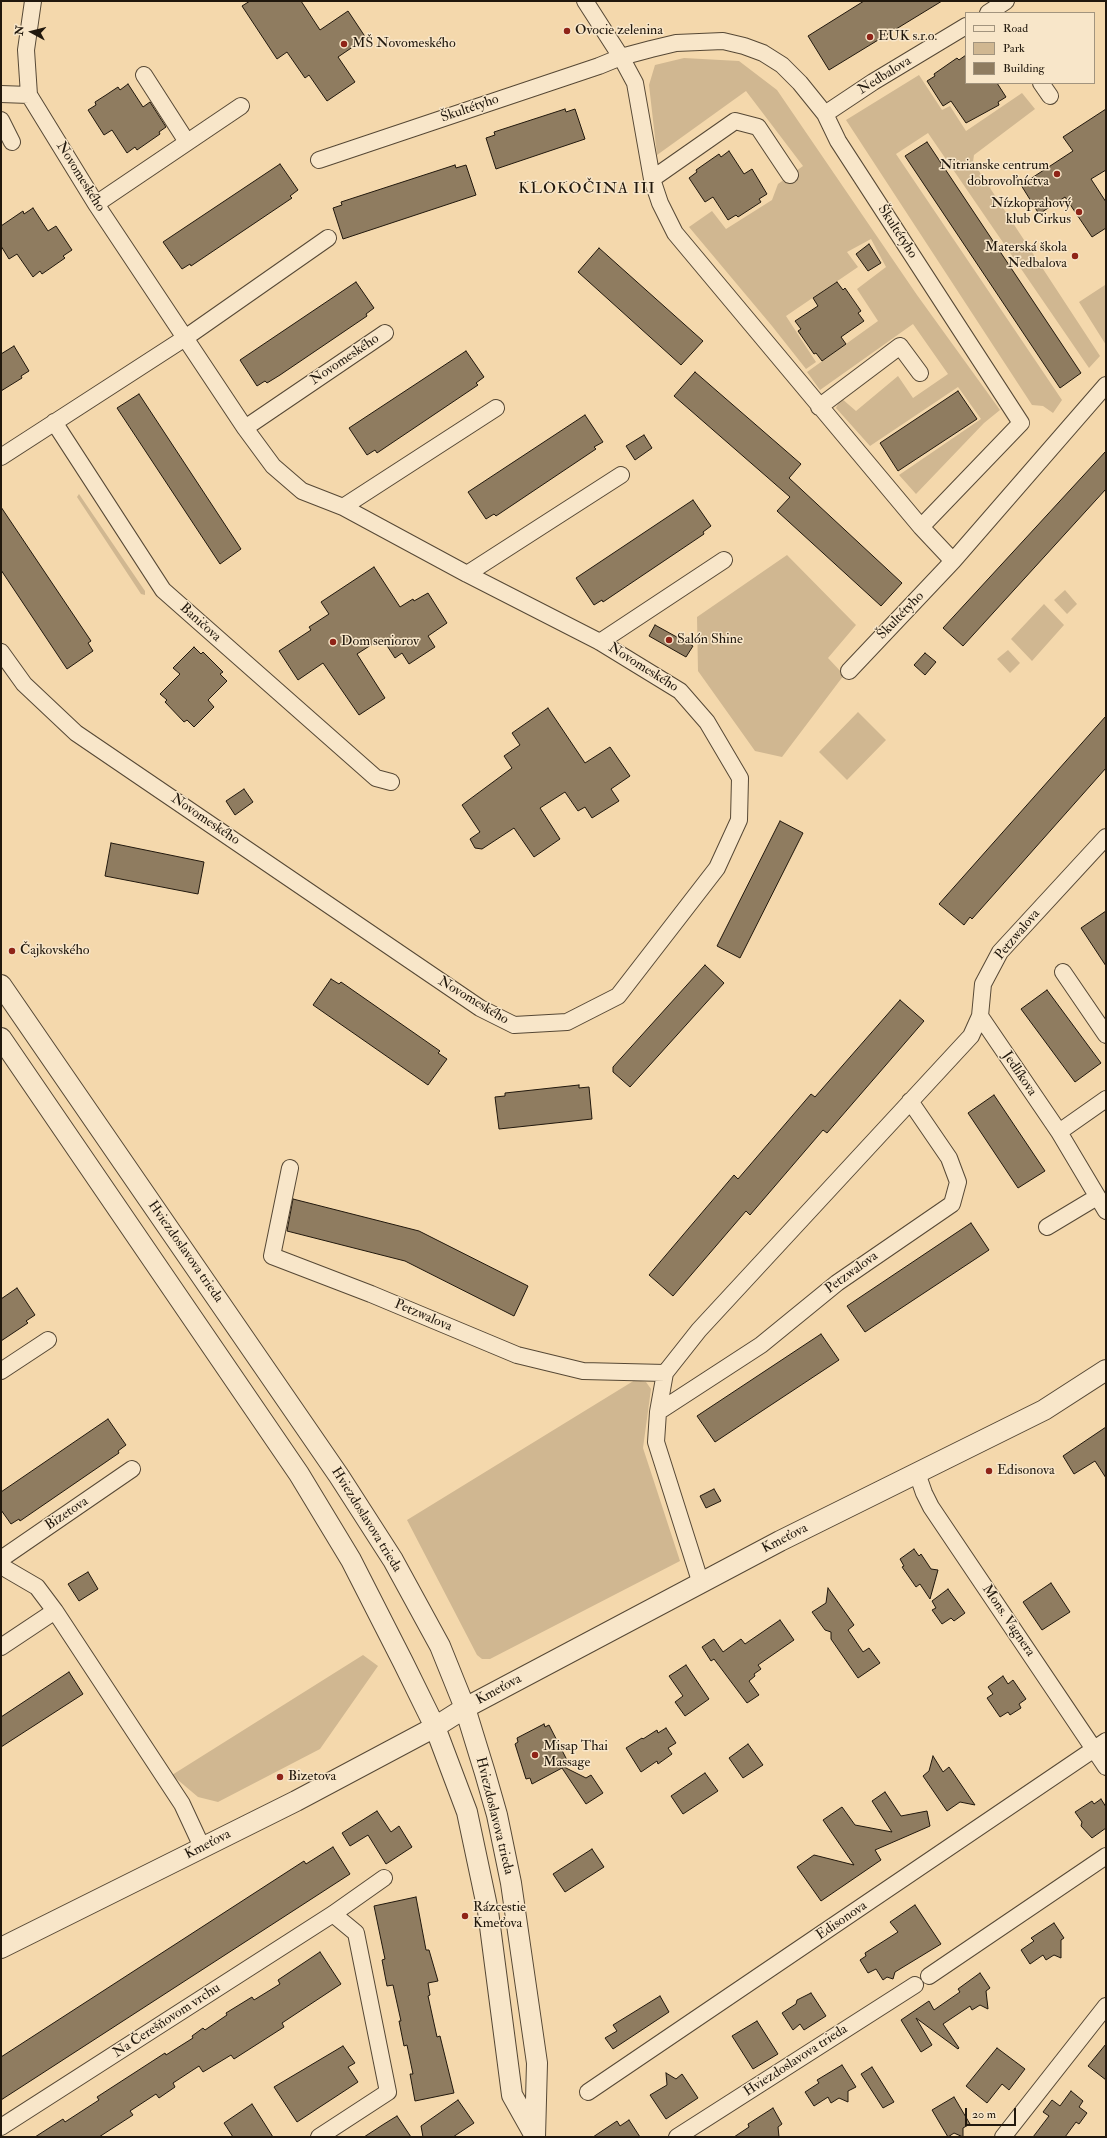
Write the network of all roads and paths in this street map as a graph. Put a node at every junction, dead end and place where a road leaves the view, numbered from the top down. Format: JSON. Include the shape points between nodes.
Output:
{"nodes":[{"id":1,"x":33,"y":1,"type":"edge"},
{"id":2,"x":585,"y":1,"type":"edge"},
{"id":3,"x":1006,"y":1,"type":"edge"},
{"id":4,"x":990,"y":12,"type":"edge"},
{"id":5,"x":965,"y":27,"type":"edge"},
{"id":6,"x":621,"y":57,"type":"junction"},
{"id":7,"x":144,"y":75,"type":"dead end"},
{"id":8,"x":1,"y":94,"type":"edge"},
{"id":9,"x":29,"y":95,"type":"junction"},
{"id":10,"x":241,"y":106,"type":"dead end"},
{"id":11,"x":824,"y":114,"type":"junction"},
{"id":12,"x":1,"y":120,"type":"edge"},
{"id":13,"x":12,"y":142,"type":"dead end"},
{"id":14,"x":187,"y":142,"type":"junction"},
{"id":15,"x":319,"y":160,"type":"dead end"},
{"id":16,"x":790,"y":175,"type":"dead end"},
{"id":17,"x":652,"y":179,"type":"junction"},
{"id":18,"x":96,"y":204,"type":"junction"},
{"id":19,"x":328,"y":238,"type":"dead end"},
{"id":20,"x":385,"y":333,"type":"dead end"},
{"id":21,"x":185,"y":338,"type":"junction"},
{"id":22,"x":920,"y":373,"type":"dead end"},
{"id":23,"x":1106,"y":385,"type":"edge"},
{"id":24,"x":819,"y":407,"type":"junction"},
{"id":25,"x":496,"y":408,"type":"dead end"},
{"id":26,"x":54,"y":422,"type":"junction"},
{"id":27,"x":245,"y":428,"type":"junction"},
{"id":28,"x":1,"y":457,"type":"edge"},
{"id":29,"x":621,"y":475,"type":"dead end"},
{"id":30,"x":343,"y":507,"type":"junction"},
{"id":31,"x":921,"y":527,"type":"junction"},
{"id":32,"x":724,"y":560,"type":"dead end"},
{"id":33,"x":954,"y":561,"type":"junction"},
{"id":34,"x":467,"y":574,"type":"junction"},
{"id":35,"x":600,"y":642,"type":"junction"},
{"id":36,"x":1,"y":652,"type":"edge"},
{"id":37,"x":848,"y":671,"type":"dead end"},
{"id":38,"x":391,"y":782,"type":"dead end"},
{"id":39,"x":1106,"y":837,"type":"edge"},
{"id":40,"x":1063,"y":972,"type":"dead end"},
{"id":41,"x":1,"y":985,"type":"edge"},
{"id":42,"x":980,"y":1016,"type":"junction"},
{"id":43,"x":1106,"y":1035,"type":"edge"},
{"id":44,"x":1,"y":1038,"type":"edge"},
{"id":45,"x":1106,"y":1099,"type":"edge"},
{"id":46,"x":910,"y":1101,"type":"junction"},
{"id":47,"x":1059,"y":1132,"type":"junction"},
{"id":48,"x":290,"y":1168,"type":"dead end"},
{"id":49,"x":1097,"y":1197,"type":"junction"},
{"id":50,"x":1106,"y":1211,"type":"edge"},
{"id":51,"x":1047,"y":1227,"type":"dead end"},
{"id":52,"x":48,"y":1340,"type":"dead end"},
{"id":53,"x":1106,"y":1370,"type":"edge"},
{"id":54,"x":1,"y":1371,"type":"edge"},
{"id":55,"x":665,"y":1373,"type":"junction"},
{"id":56,"x":658,"y":1412,"type":"junction"},
{"id":57,"x":132,"y":1469,"type":"dead end"},
{"id":58,"x":917,"y":1473,"type":"junction"},
{"id":59,"x":1,"y":1559,"type":"edge"},
{"id":60,"x":1,"y":1566,"type":"edge"},
{"id":61,"x":701,"y":1584,"type":"junction"},
{"id":62,"x":55,"y":1611,"type":"junction"},
{"id":63,"x":1,"y":1647,"type":"edge"},
{"id":64,"x":465,"y":1708,"type":"junction"},
{"id":65,"x":435,"y":1727,"type":"junction"},
{"id":66,"x":1100,"y":1745,"type":"edge"},
{"id":67,"x":1106,"y":1767,"type":"edge"},
{"id":68,"x":202,"y":1847,"type":"junction"},
{"id":69,"x":1106,"y":1856,"type":"edge"},
{"id":70,"x":384,"y":1878,"type":"dead end"},
{"id":71,"x":333,"y":1914,"type":"junction"},
{"id":72,"x":1,"y":1948,"type":"edge"},
{"id":73,"x":929,"y":1976,"type":"dead end"},
{"id":74,"x":915,"y":1985,"type":"dead end"},
{"id":75,"x":1106,"y":2006,"type":"edge"},
{"id":76,"x":588,"y":2092,"type":"dead end"},
{"id":77,"x":1,"y":2127,"type":"edge"},
{"id":78,"x":319,"y":2137,"type":"edge"},
{"id":79,"x":534,"y":2137,"type":"edge"},
{"id":80,"x":677,"y":2137,"type":"edge"},
{"id":81,"x":1003,"y":2137,"type":"edge"}],
"edges":[{"from":1,"to":9,"type":"street","name":"Novomeského","via":[[26,50]]},
{"from":2,"to":6,"type":"street"},
{"from":3,"to":4,"type":"street"},
{"from":5,"to":11,"type":"street","name":"Nedbalova"},
{"from":6,"to":11,"type":"street","name":"Škultétyho","via":[[676,43],[723,41],[744,46],[764,53],[782,65]]},
{"from":6,"to":15,"type":"street","name":"Škultétyho"},
{"from":6,"to":17,"type":"street","via":[[635,83]]},
{"from":7,"to":14,"type":"street"},
{"from":8,"to":9,"type":"street"},
{"from":9,"to":18,"type":"street","name":"Novomeského"},
{"from":10,"to":14,"type":"street"},
{"from":11,"to":31,"type":"street","name":"Škultétyho","via":[[838,141],[1021,423]]},
{"from":12,"to":13,"type":"street"},
{"from":14,"to":18,"type":"street"},
{"from":16,"to":17,"type":"street","via":[[758,127],[735,121]]},
{"from":17,"to":24,"type":"street","via":[[660,204],[675,233]]},
{"from":18,"to":21,"type":"street","name":"Novomeského"},
{"from":19,"to":21,"type":"street"},
{"from":20,"to":27,"type":"street","name":"Novomeského"},
{"from":21,"to":26,"type":"street"},
{"from":21,"to":27,"type":"street","name":"Novomeského"},
{"from":22,"to":24,"type":"street","via":[[900,346]]},
{"from":23,"to":33,"type":"street","name":"Škultétyho"},
{"from":24,"to":31,"type":"street"},
{"from":25,"to":30,"type":"street"},
{"from":26,"to":28,"type":"street"},
{"from":26,"to":38,"type":"street","name":"Baničova","via":[[163,590],[376,778]]},
{"from":27,"to":30,"type":"street","name":"Novomeského","via":[[273,466],[302,491]]},
{"from":29,"to":34,"type":"street"},
{"from":30,"to":34,"type":"street","name":"Novomeského"},
{"from":31,"to":33,"type":"street"},
{"from":32,"to":35,"type":"street","name":"Novomeského"},
{"from":33,"to":37,"type":"street","name":"Škultétyho"},
{"from":34,"to":35,"type":"street","name":"Novomeského"},
{"from":35,"to":36,"type":"street","name":"Novomeského","via":[[680,691],[707,722],[740,778],[739,820],[717,868],[618,996],[567,1022],[514,1025],[480,1008],[76,733],[24,684]]},
{"from":39,"to":42,"type":"street","name":"Petzwalova","via":[[1000,952],[983,984]]},
{"from":40,"to":43,"type":"street"},
{"from":41,"to":64,"type":"street","name":"Hviezdoslavova trieda","via":[[334,1469],[393,1560],[440,1646]]},
{"from":42,"to":46,"type":"street","name":"Petzwalova","via":[[971,1036]]},
{"from":42,"to":47,"type":"street","name":"Jedlíkova"},
{"from":44,"to":65,"type":"street","name":"Hviezdoslavova trieda","via":[[300,1474],[351,1560]]},
{"from":45,"to":47,"type":"street"},
{"from":46,"to":55,"type":"street","name":"Petzwalova","via":[[699,1330]]},
{"from":46,"to":56,"type":"street","name":"Petzwalova","via":[[949,1158],[958,1182],[952,1204],[837,1282],[760,1345]]},
{"from":47,"to":49,"type":"street","name":"Jedlíkova"},
{"from":48,"to":55,"type":"street","name":"Petzwalova","via":[[272,1256],[517,1355],[583,1371]]},
{"from":49,"to":50,"type":"street","name":"Jedlíkova"},
{"from":49,"to":51,"type":"street"},
{"from":52,"to":54,"type":"street"},
{"from":53,"to":58,"type":"street","name":"Kmeťova","via":[[1044,1410]]},
{"from":55,"to":56,"type":"street","name":"Petzwalova"},
{"from":56,"to":61,"type":"street","name":"Petzwalova","via":[[656,1442]]},
{"from":57,"to":59,"type":"street","name":"Bizetova"},
{"from":58,"to":61,"type":"street","name":"Kmeťova","via":[[780,1541]]},
{"from":58,"to":66,"type":"street","name":"Mons. Vagnera","via":[[931,1507]]},
{"from":60,"to":62,"type":"street","via":[[37,1587]]},
{"from":61,"to":64,"type":"street","name":"Kmeťova"},
{"from":62,"to":63,"type":"street"},
{"from":62,"to":68,"type":"street","via":[[182,1804]]},
{"from":64,"to":65,"type":"street","name":"Kmeťova"},
{"from":64,"to":79,"type":"street","name":"Hviezdoslavova trieda","via":[[497,1815],[511,1883],[537,2063]]},
{"from":65,"to":68,"type":"street","name":"Kmeťova","via":[[296,1801]]},
{"from":65,"to":79,"type":"street","name":"Hviezdoslavova trieda","via":[[467,1812],[488,1911],[512,2095]]},
{"from":66,"to":67,"type":"street","name":"Mons. Vagnera"},
{"from":66,"to":76,"type":"street","name":"Edisonova"},
{"from":68,"to":72,"type":"street","name":"Kmeťova"},
{"from":69,"to":73,"type":"street"},
{"from":70,"to":71,"type":"street","name":"Na Čerešňovom vrchu"},
{"from":71,"to":77,"type":"street","name":"Na Čerešňovom vrchu"},
{"from":71,"to":78,"type":"street","via":[[356,1933],[388,2092]]},
{"from":74,"to":80,"type":"street","name":"Hviezdoslavova trieda"},
{"from":75,"to":81,"type":"street"}]}
